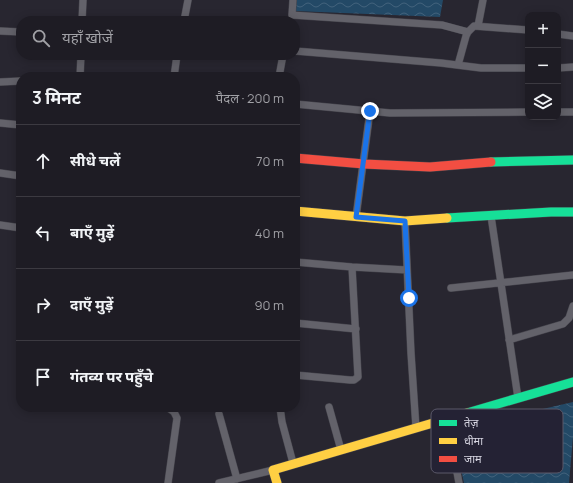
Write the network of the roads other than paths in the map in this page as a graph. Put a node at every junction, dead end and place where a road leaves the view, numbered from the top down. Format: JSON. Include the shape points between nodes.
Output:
{"nodes":[{"id":1,"x":83,"y":0,"type":"edge"},
{"id":2,"x":188,"y":0,"type":"edge"},
{"id":3,"x":293,"y":0,"type":"edge"},
{"id":4,"x":483,"y":0,"type":"edge"},
{"id":5,"x":82,"y":16,"type":"edge"},
{"id":6,"x":185,"y":16,"type":"edge"},
{"id":7,"x":478,"y":26,"type":"junction"},
{"id":8,"x":525,"y":30,"type":"edge"},
{"id":9,"x":0,"y":31,"type":"edge"},
{"id":10,"x":16,"y":32,"type":"edge"},
{"id":11,"x":468,"y":32,"type":"junction"},
{"id":12,"x":561,"y":34,"type":"edge"},
{"id":13,"x":573,"y":36,"type":"edge"},
{"id":14,"x":300,"y":50,"type":"edge"},
{"id":15,"x":81,"y":60,"type":"edge"},
{"id":16,"x":176,"y":60,"type":"edge"},
{"id":17,"x":281,"y":60,"type":"edge"},
{"id":18,"x":458,"y":65,"type":"junction"},
{"id":19,"x":573,"y":67,"type":"edge"},
{"id":20,"x":525,"y":68,"type":"edge"},
{"id":21,"x":561,"y":68,"type":"edge"},
{"id":22,"x":80,"y":72,"type":"edge"},
{"id":23,"x":175,"y":72,"type":"edge"},
{"id":24,"x":280,"y":72,"type":"edge"},
{"id":25,"x":16,"y":81,"type":"edge"},
{"id":26,"x":0,"y":82,"type":"edge"},
{"id":27,"x":300,"y":104,"type":"edge"},
{"id":28,"x":370,"y":111,"type":"junction"},
{"id":29,"x":525,"y":112,"type":"edge"},
{"id":30,"x":561,"y":112,"type":"edge"},
{"id":31,"x":573,"y":112,"type":"edge"},
{"id":32,"x":0,"y":122,"type":"edge"},
{"id":33,"x":16,"y":124,"type":"edge"},
{"id":34,"x":300,"y":158,"type":"edge"},
{"id":35,"x":573,"y":160,"type":"edge"},
{"id":36,"x":364,"y":164,"type":"junction"},
{"id":37,"x":0,"y":173,"type":"edge"},
{"id":38,"x":16,"y":175,"type":"edge"},
{"id":39,"x":300,"y":211,"type":"edge"},
{"id":40,"x":573,"y":212,"type":"edge"},
{"id":41,"x":491,"y":216,"type":"junction"},
{"id":42,"x":356,"y":217,"type":"junction"},
{"id":43,"x":405,"y":221,"type":"junction"},
{"id":44,"x":0,"y":225,"type":"edge"},
{"id":45,"x":16,"y":227,"type":"edge"},
{"id":46,"x":300,"y":262,"type":"edge"},
{"id":47,"x":352,"y":267,"type":"junction"},
{"id":48,"x":408,"y":270,"type":"junction"},
{"id":49,"x":573,"y":275,"type":"edge"},
{"id":50,"x":500,"y":282,"type":"junction"},
{"id":51,"x":451,"y":288,"type":"dead end"},
{"id":52,"x":573,"y":306,"type":"edge"},
{"id":53,"x":300,"y":323,"type":"edge"},
{"id":54,"x":356,"y":329,"type":"junction"},
{"id":55,"x":509,"y":340,"type":"junction"},
{"id":56,"x":300,"y":375,"type":"edge"},
{"id":57,"x":573,"y":382,"type":"edge"},
{"id":58,"x":518,"y":398,"type":"junction"},
{"id":59,"x":329,"y":407,"type":"dead end"},
{"id":60,"x":481,"y":409,"type":"edge"},
{"id":61,"x":174,"y":412,"type":"edge"},
{"id":62,"x":281,"y":412,"type":"edge"},
{"id":63,"x":219,"y":414,"type":"dead end"},
{"id":64,"x":431,"y":424,"type":"edge"},
{"id":65,"x":416,"y":428,"type":"junction"},
{"id":66,"x":341,"y":450,"type":"junction"},
{"id":67,"x":293,"y":463,"type":"junction"},
{"id":68,"x":273,"y":470,"type":"junction"},
{"id":69,"x":457,"y":473,"type":"edge"},
{"id":70,"x":237,"y":479,"type":"junction"},
{"id":71,"x":248,"y":480,"type":"edge"},
{"id":72,"x":168,"y":483,"type":"edge"},
{"id":73,"x":219,"y":483,"type":"edge"},
{"id":74,"x":277,"y":483,"type":"edge"},
{"id":75,"x":459,"y":483,"type":"edge"}],
"edges":[{"from":1,"to":5,"type":"street"},
{"from":2,"to":6,"type":"street"},
{"from":3,"to":11,"type":"street","via":[[292,15],[442,25]]},
{"from":4,"to":7,"type":"street"},
{"from":7,"to":8,"type":"street"},
{"from":7,"to":11,"type":"street","via":[[474,26]]},
{"from":9,"to":10,"type":"street"},
{"from":11,"to":18,"type":"street"},
{"from":12,"to":13,"type":"street"},
{"from":14,"to":18,"type":"street"},
{"from":15,"to":22,"type":"street"},
{"from":16,"to":23,"type":"street"},
{"from":17,"to":24,"type":"street"},
{"from":18,"to":20,"type":"street","via":[[496,69]]},
{"from":19,"to":21,"type":"street"},
{"from":25,"to":26,"type":"street"},
{"from":27,"to":28,"type":"street"},
{"from":28,"to":29,"type":"street"},
{"from":28,"to":36,"type":"street"},
{"from":30,"to":31,"type":"street"},
{"from":32,"to":33,"type":"street"},
{"from":34,"to":36,"type":"street"},
{"from":35,"to":36,"type":"street","via":[[505,161],[430,167]]},
{"from":36,"to":42,"type":"street"},
{"from":37,"to":38,"type":"street"},
{"from":39,"to":42,"type":"street"},
{"from":40,"to":41,"type":"street"},
{"from":41,"to":43,"type":"street"},
{"from":41,"to":50,"type":"street"},
{"from":42,"to":43,"type":"street"},
{"from":43,"to":48,"type":"street"},
{"from":44,"to":45,"type":"street"},
{"from":46,"to":47,"type":"street"},
{"from":47,"to":48,"type":"street"},
{"from":47,"to":54,"type":"street"},
{"from":48,"to":65,"type":"street"},
{"from":49,"to":50,"type":"street"},
{"from":50,"to":51,"type":"street"},
{"from":50,"to":55,"type":"street"},
{"from":52,"to":55,"type":"street","via":[[569,318],[563,324]]},
{"from":53,"to":54,"type":"street"},
{"from":54,"to":56,"type":"street","via":[[359,374],[357,379]]},
{"from":55,"to":58,"type":"street"},
{"from":57,"to":58,"type":"street"},
{"from":58,"to":60,"type":"street"},
{"from":59,"to":66,"type":"street"},
{"from":61,"to":72,"type":"street","via":[[177,418]]},
{"from":62,"to":67,"type":"street"},
{"from":63,"to":70,"type":"street"},
{"from":64,"to":65,"type":"street"},
{"from":65,"to":66,"type":"street"},
{"from":66,"to":67,"type":"street"},
{"from":67,"to":68,"type":"street"},
{"from":68,"to":71,"type":"street"},
{"from":68,"to":74,"type":"street"},
{"from":69,"to":75,"type":"street"},
{"from":70,"to":71,"type":"street"},
{"from":70,"to":73,"type":"street"}]}
